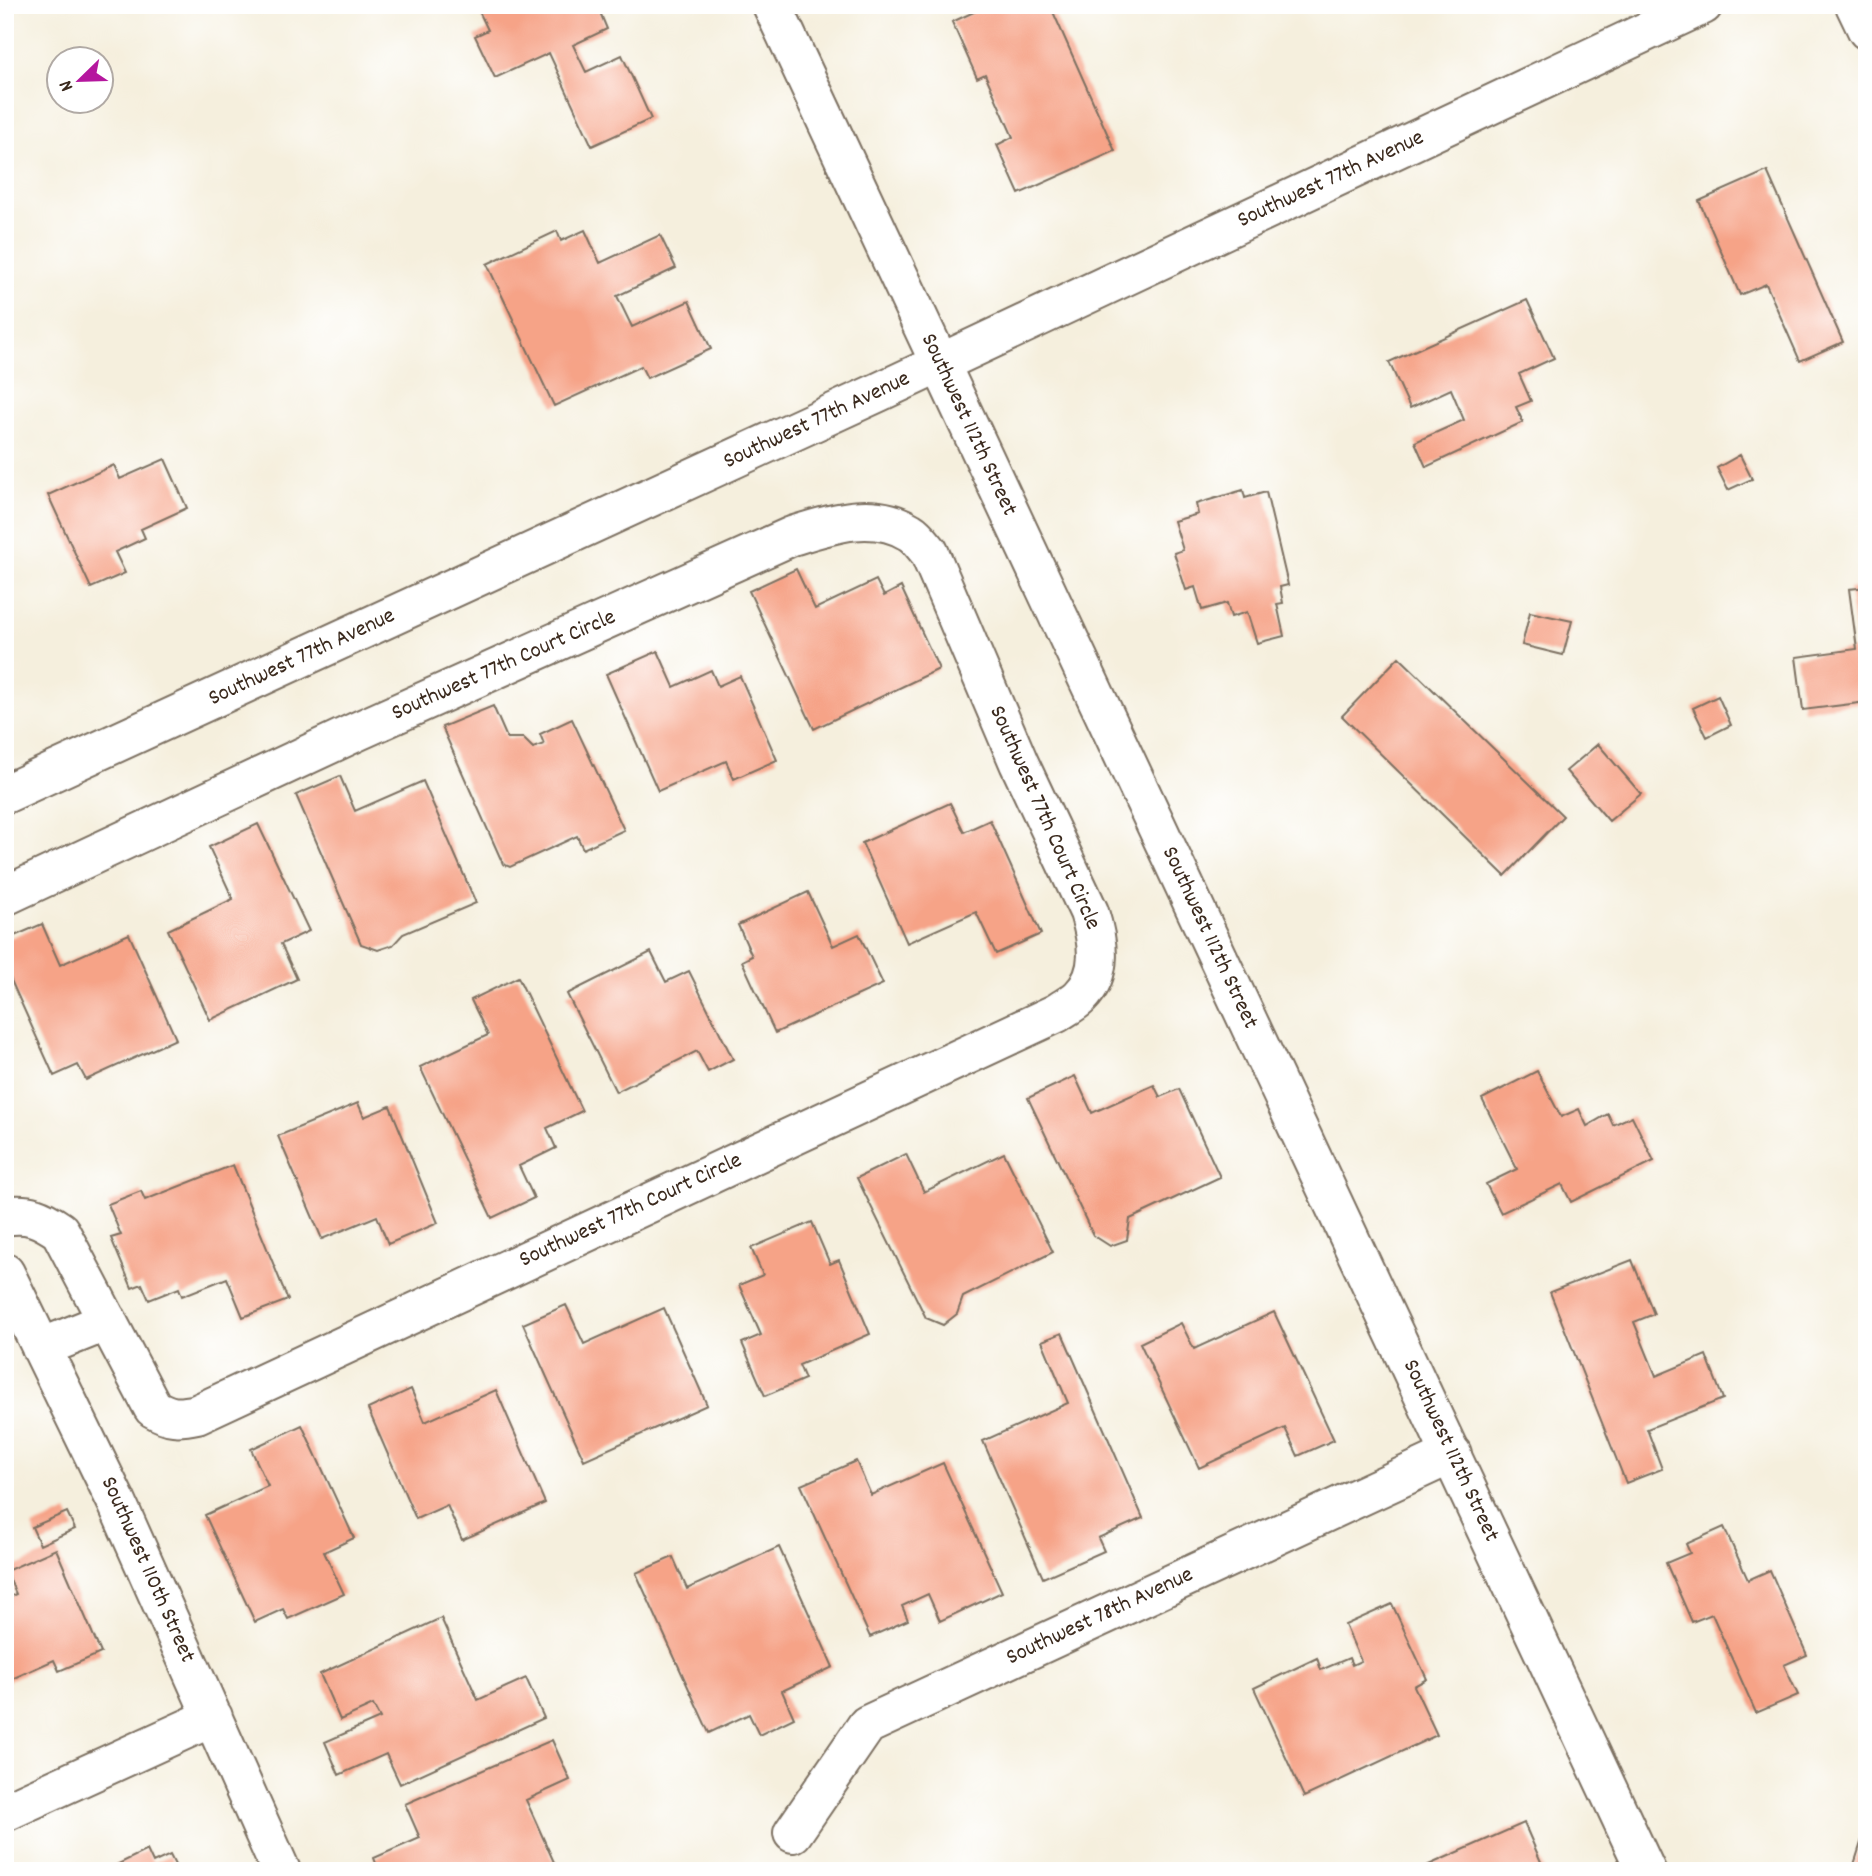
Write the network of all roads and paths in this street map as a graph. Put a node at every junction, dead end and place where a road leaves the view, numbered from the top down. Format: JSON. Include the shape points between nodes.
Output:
{"nodes":[{"id":1,"x":772,"y":5,"type":"edge"},
{"id":2,"x":1703,"y":5,"type":"edge"},
{"id":3,"x":1855,"y":5,"type":"edge"},
{"id":4,"x":1867,"y":30,"type":"edge"},
{"id":5,"x":939,"y":364,"type":"junction"},
{"id":6,"x":5,"y":794,"type":"edge"},
{"id":7,"x":5,"y":896,"type":"edge"},
{"id":8,"x":5,"y":1216,"type":"edge"},
{"id":9,"x":5,"y":1273,"type":"edge"},
{"id":10,"x":114,"y":1332,"type":"junction"},
{"id":11,"x":41,"y":1348,"type":"junction"},
{"id":12,"x":1452,"y":1454,"type":"junction"},
{"id":13,"x":213,"y":1717,"type":"junction"},
{"id":14,"x":5,"y":1812,"type":"edge"},
{"id":15,"x":793,"y":1833,"type":"dead end"},
{"id":16,"x":281,"y":1871,"type":"edge"},
{"id":17,"x":1646,"y":1871,"type":"edge"}],
"edges":[{"from":1,"to":5,"type":"street","name":"Southwest 112th Street"},
{"from":2,"to":5,"type":"street","name":"Southwest 77th Avenue"},
{"from":3,"to":4,"type":"street"},
{"from":5,"to":6,"type":"street","name":"Southwest 77th Avenue"},
{"from":5,"to":12,"type":"street","name":"Southwest 112th Street"},
{"from":7,"to":10,"type":"street","name":"Southwest 77th Court Circle","via":[[792,536],[867,519],[912,533],[929,552],[1096,933],[1094,978],[1080,998],[1057,1013],[197,1414],[167,1416],[153,1408]]},
{"from":8,"to":10,"type":"street","name":"Southwest 77th Court Circle","via":[[42,1218],[60,1231]]},
{"from":9,"to":11,"type":"street","name":"Southwest 110th Street"},
{"from":10,"to":11,"type":"street"},
{"from":11,"to":13,"type":"street","name":"Southwest 110th Street"},
{"from":12,"to":15,"type":"street","name":"Southwest 78th Avenue","via":[[867,1725]]},
{"from":12,"to":17,"type":"street","name":"Southwest 112th Street"},
{"from":13,"to":14,"type":"street"},
{"from":13,"to":16,"type":"street","name":"Southwest 110th Street"}]}
